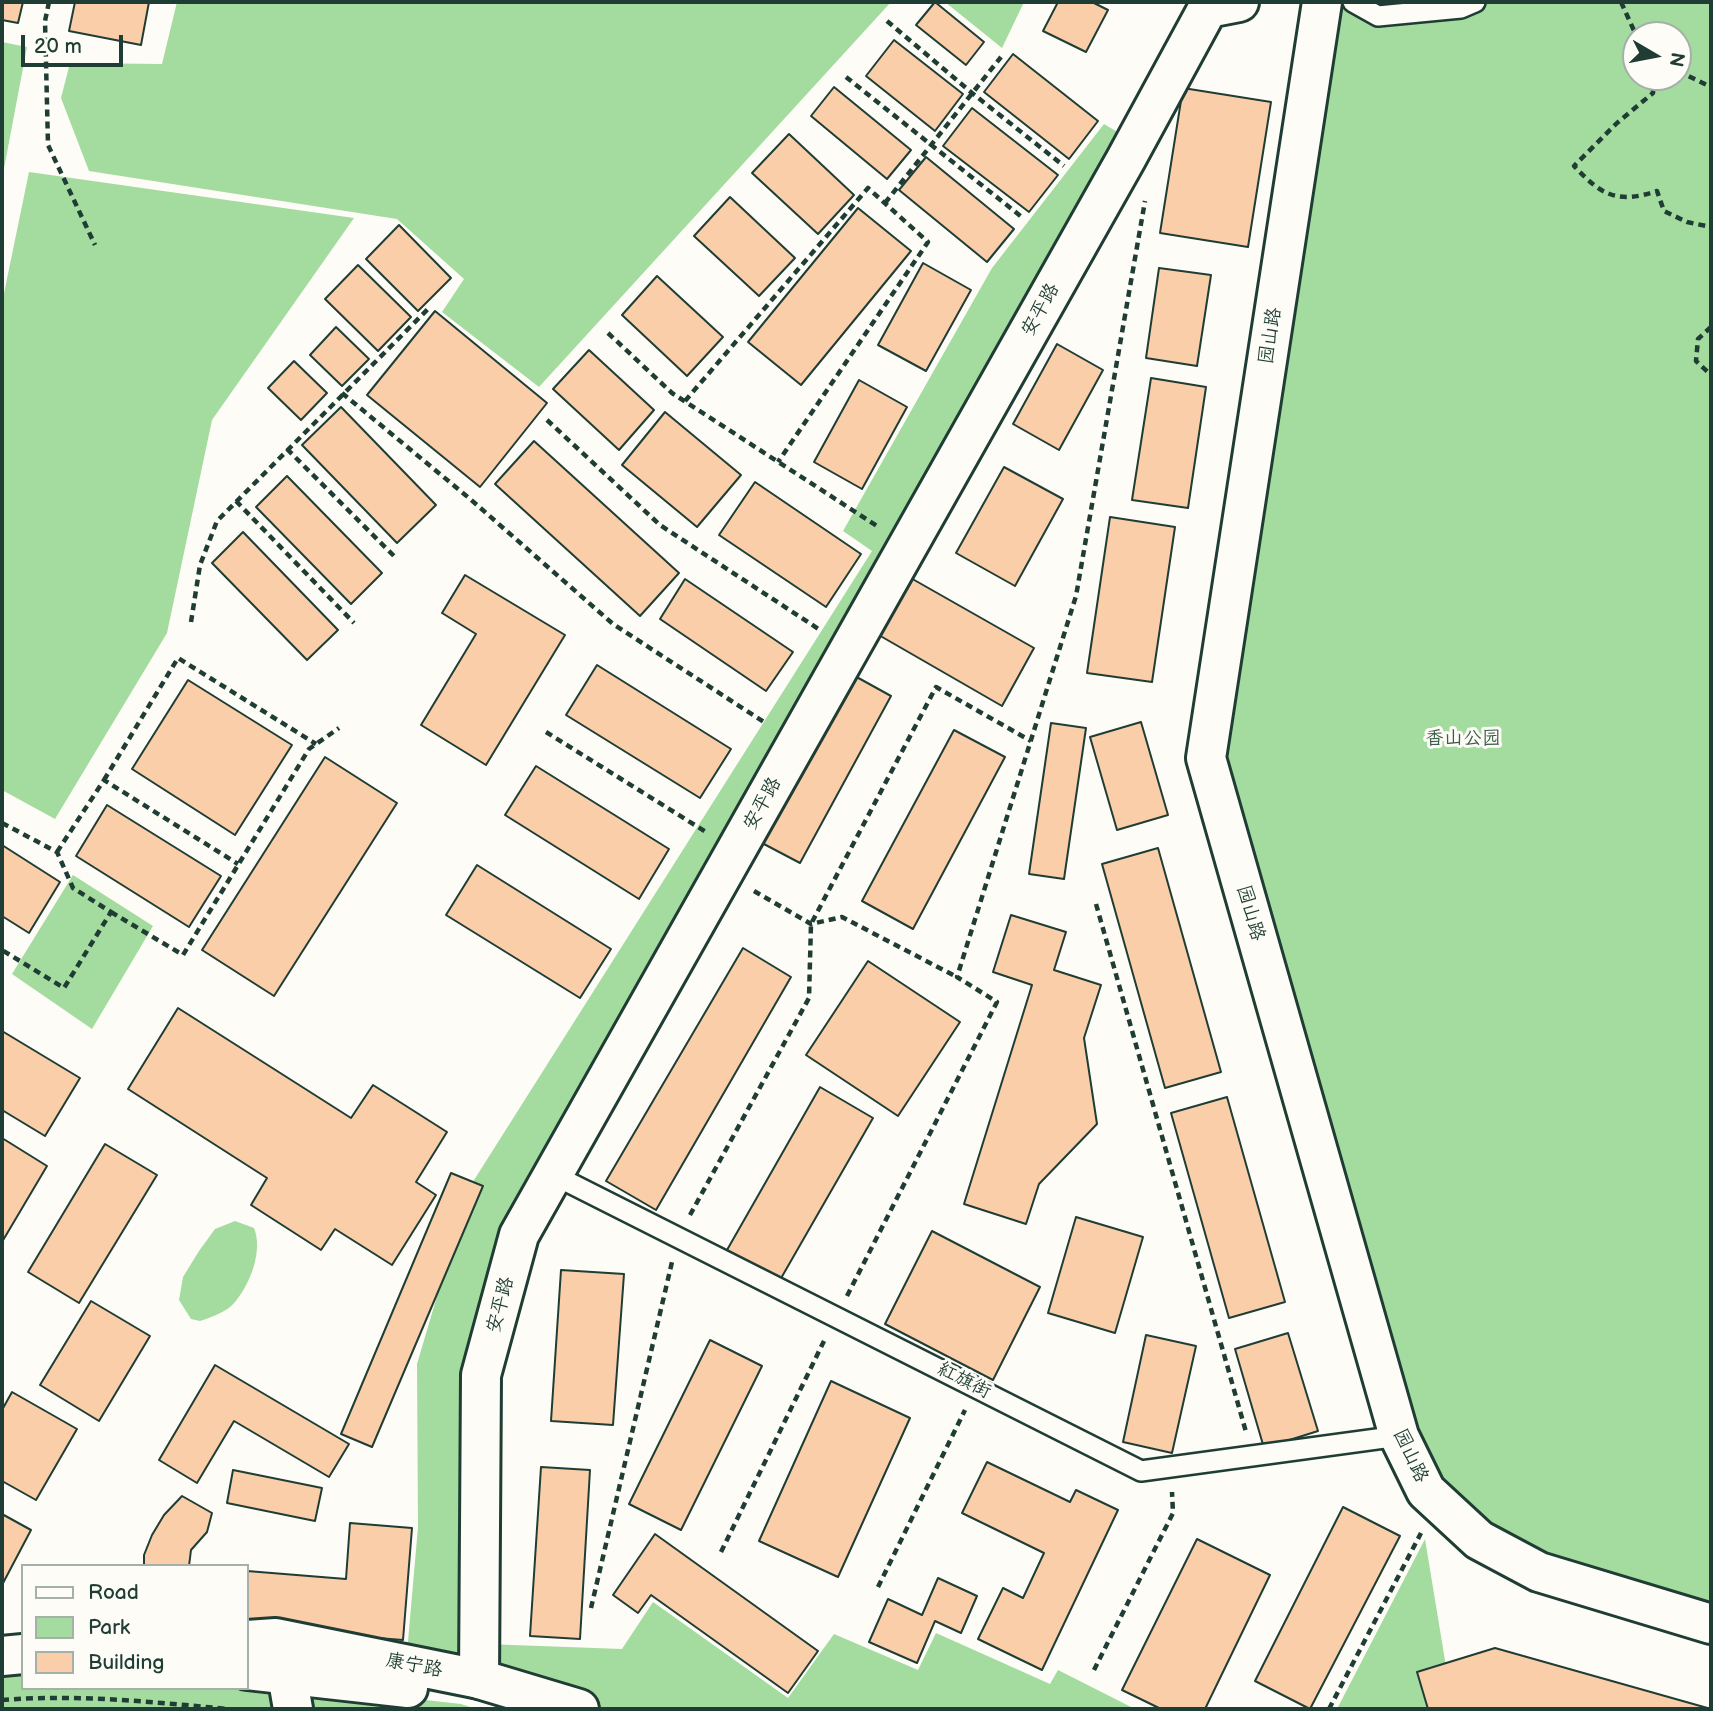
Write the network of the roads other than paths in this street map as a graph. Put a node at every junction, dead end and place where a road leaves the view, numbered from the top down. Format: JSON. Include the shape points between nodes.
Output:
{"nodes":[{"id":1,"x":1239,"y":2,"type":"edge"},
{"id":2,"x":1322,"y":2,"type":"edge"},
{"id":3,"x":1353,"y":2,"type":"edge"},
{"id":4,"x":1475,"y":2,"type":"edge"},
{"id":5,"x":554,"y":1175,"type":"junction"},
{"id":6,"x":1399,"y":1436,"type":"junction"},
{"id":7,"x":1711,"y":1624,"type":"edge"},
{"id":8,"x":248,"y":1640,"type":"edge"},
{"id":9,"x":21,"y":1654,"type":"edge"},
{"id":10,"x":2,"y":1656,"type":"edge"},
{"id":11,"x":248,"y":1671,"type":"edge"},
{"id":12,"x":479,"y":1679,"type":"junction"},
{"id":13,"x":290,"y":1692,"type":"edge"},
{"id":14,"x":508,"y":1709,"type":"edge"},
{"id":15,"x":579,"y":1709,"type":"edge"}],
"edges":[{"from":1,"to":5,"type":"street","name":"安平路","via":[[1208,8]]},
{"from":2,"to":6,"type":"street","name":"园山路","via":[[1206,758]]},
{"from":3,"to":4,"type":"lane","via":[[1378,16],[1461,8]]},
{"from":5,"to":6,"type":"lane","name":"紅旗街","via":[[1141,1471]]},
{"from":5,"to":12,"type":"street","name":"安平路","via":[[519,1236],[481,1375]]},
{"from":6,"to":7,"type":"street","name":"园山路","via":[[1426,1491],[1479,1540],[1539,1572]]},
{"from":8,"to":12,"type":"street","name":"康宁路","via":[[276,1638]]},
{"from":9,"to":10,"type":"street"},
{"from":11,"to":13,"type":"street","name":"康宁路"},
{"from":12,"to":15,"type":"street","name":"康宁路"},
{"from":13,"to":14,"type":"street","name":"康宁路","via":[[464,1695]]}]}
